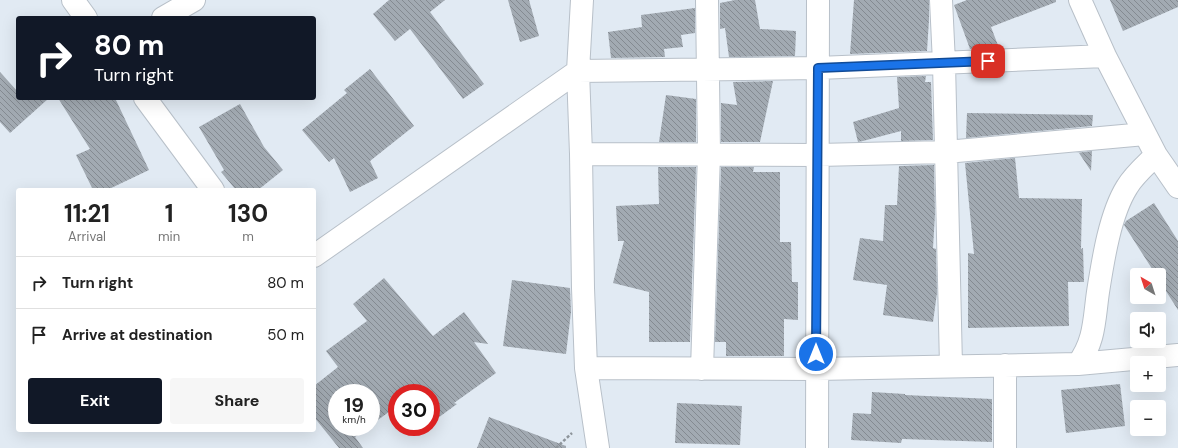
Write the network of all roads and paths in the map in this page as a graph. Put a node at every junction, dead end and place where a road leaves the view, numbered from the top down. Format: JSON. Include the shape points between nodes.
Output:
{"nodes":[{"id":1,"x":73,"y":0,"type":"edge"},
{"id":2,"x":194,"y":0,"type":"edge"},
{"id":3,"x":582,"y":0,"type":"edge"},
{"id":4,"x":707,"y":0,"type":"edge"},
{"id":5,"x":818,"y":0,"type":"edge"},
{"id":6,"x":941,"y":0,"type":"edge"},
{"id":7,"x":1080,"y":0,"type":"edge"},
{"id":8,"x":85,"y":16,"type":"edge"},
{"id":9,"x":166,"y":16,"type":"edge"},
{"id":10,"x":1105,"y":56,"type":"junction"},
{"id":11,"x":944,"y":63,"type":"junction"},
{"id":12,"x":818,"y":68,"type":"junction"},
{"id":13,"x":709,"y":69,"type":"junction"},
{"id":14,"x":578,"y":71,"type":"junction"},
{"id":15,"x":146,"y":100,"type":"edge"},
{"id":16,"x":1145,"y":134,"type":"junction"},
{"id":17,"x":946,"y":152,"type":"junction"},
{"id":18,"x":582,"y":154,"type":"junction"},
{"id":19,"x":709,"y":154,"type":"junction"},
{"id":20,"x":818,"y":155,"type":"junction"},
{"id":21,"x":1156,"y":155,"type":"junction"},
{"id":22,"x":1178,"y":187,"type":"edge"},
{"id":23,"x":212,"y":188,"type":"edge"},
{"id":24,"x":316,"y":255,"type":"edge"},
{"id":25,"x":1178,"y":355,"type":"edge"},
{"id":26,"x":1078,"y":364,"type":"junction"},
{"id":27,"x":1005,"y":365,"type":"junction"},
{"id":28,"x":951,"y":366,"type":"junction"},
{"id":29,"x":586,"y":368,"type":"junction"},
{"id":30,"x":702,"y":369,"type":"junction"},
{"id":31,"x":816,"y":369,"type":"junction"},
{"id":32,"x":598,"y":448,"type":"edge"},
{"id":33,"x":817,"y":448,"type":"edge"},
{"id":34,"x":1005,"y":448,"type":"edge"}],
"edges":[{"from":1,"to":8,"type":"street"},
{"from":2,"to":9,"type":"street"},
{"from":3,"to":14,"type":"street"},
{"from":4,"to":13,"type":"street"},
{"from":5,"to":12,"type":"street"},
{"from":6,"to":11,"type":"street"},
{"from":7,"to":10,"type":"street"},
{"from":10,"to":11,"type":"street"},
{"from":10,"to":16,"type":"street"},
{"from":11,"to":12,"type":"street"},
{"from":11,"to":17,"type":"street"},
{"from":12,"to":13,"type":"street"},
{"from":12,"to":20,"type":"street"},
{"from":13,"to":14,"type":"street"},
{"from":13,"to":19,"type":"street"},
{"from":14,"to":18,"type":"street"},
{"from":14,"to":24,"type":"street"},
{"from":15,"to":23,"type":"street"},
{"from":16,"to":17,"type":"street"},
{"from":16,"to":21,"type":"street"},
{"from":17,"to":20,"type":"street"},
{"from":17,"to":28,"type":"street"},
{"from":18,"to":19,"type":"street"},
{"from":18,"to":29,"type":"street"},
{"from":19,"to":20,"type":"street"},
{"from":19,"to":30,"type":"street"},
{"from":20,"to":31,"type":"street"},
{"from":21,"to":22,"type":"street"},
{"from":21,"to":26,"type":"street","via":[[1127,186],[1116,208],[1098,292],[1094,331]]},
{"from":25,"to":26,"type":"street"},
{"from":26,"to":27,"type":"street"},
{"from":27,"to":28,"type":"street"},
{"from":27,"to":34,"type":"street"},
{"from":28,"to":31,"type":"street"},
{"from":29,"to":30,"type":"street"},
{"from":29,"to":32,"type":"street"},
{"from":30,"to":31,"type":"street"},
{"from":31,"to":33,"type":"street"}]}
